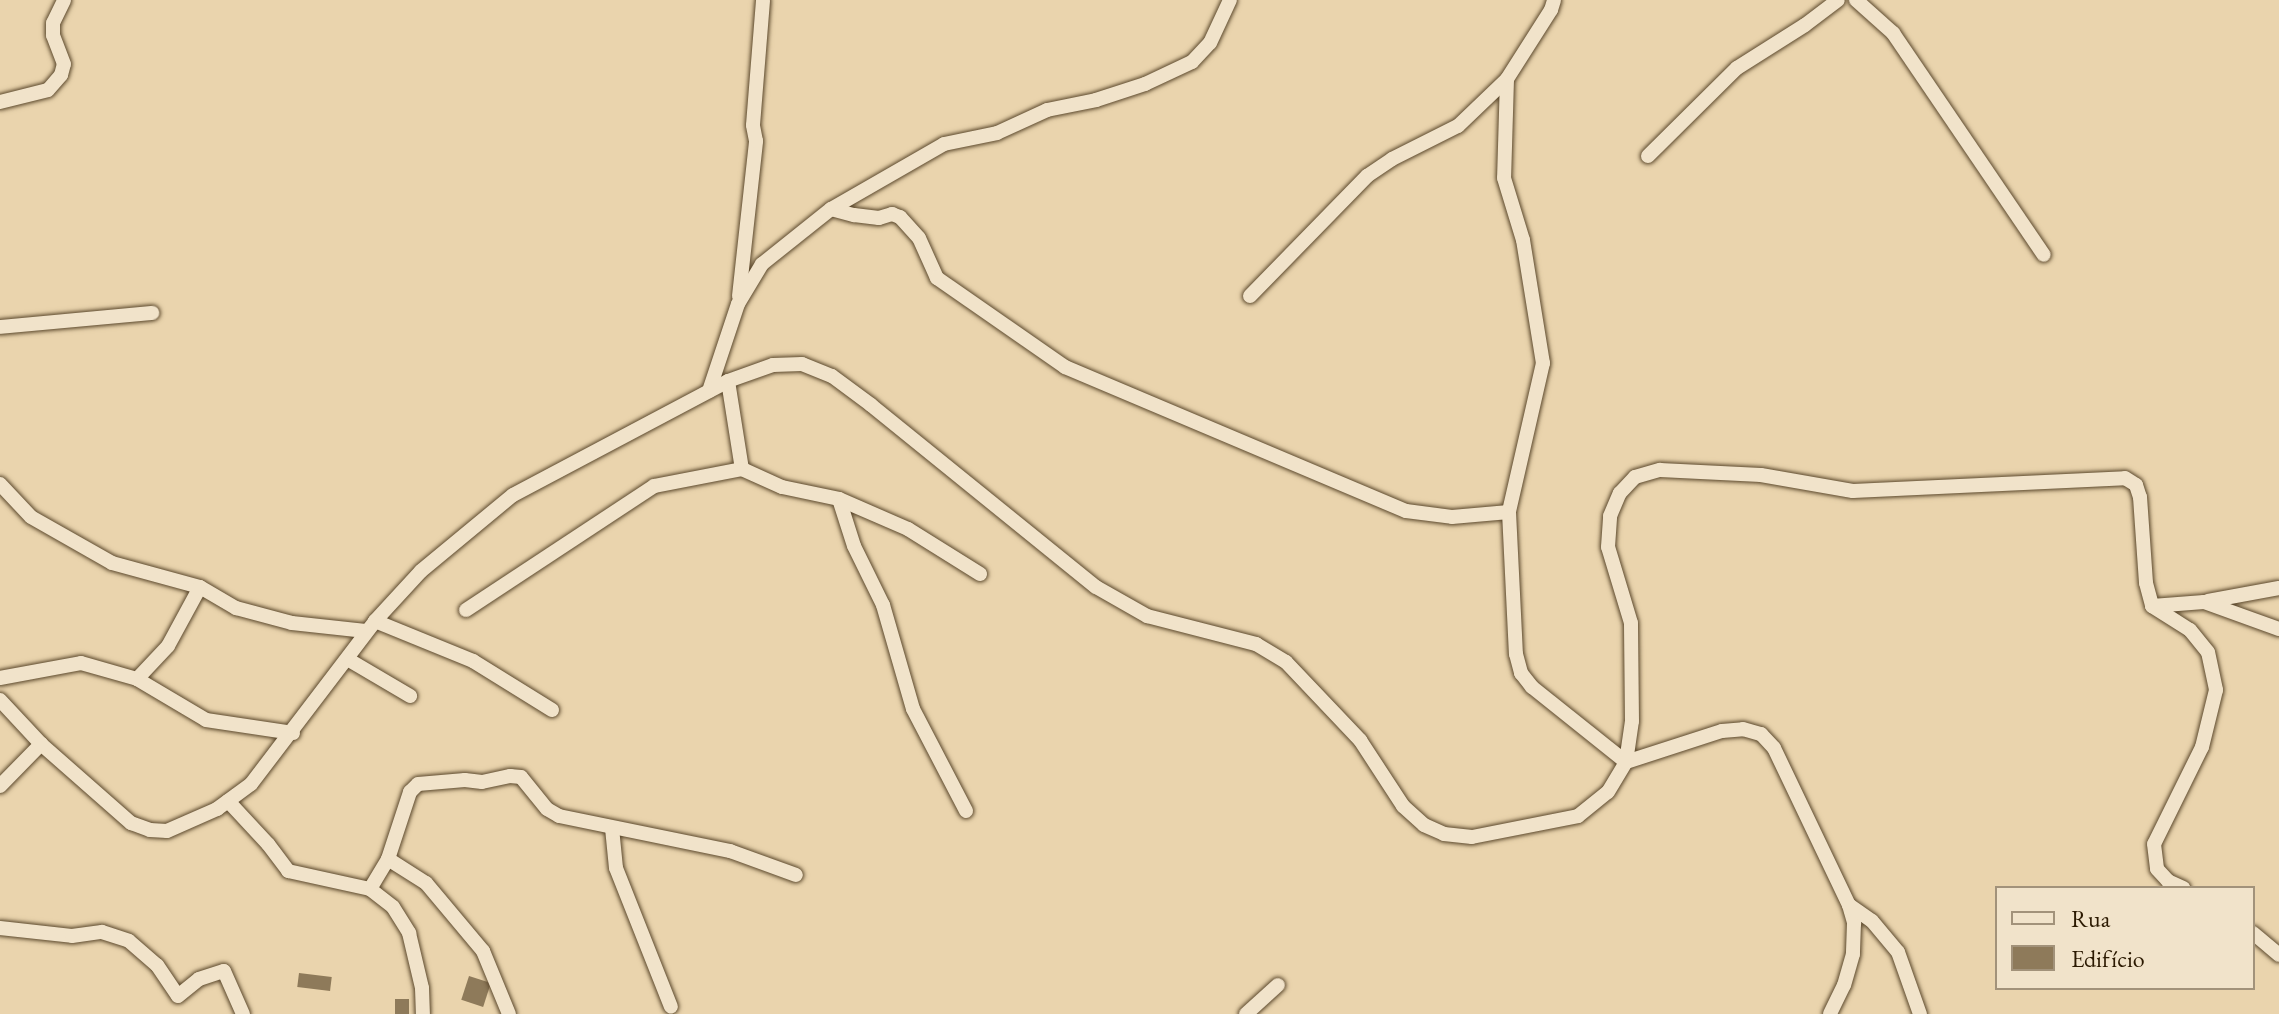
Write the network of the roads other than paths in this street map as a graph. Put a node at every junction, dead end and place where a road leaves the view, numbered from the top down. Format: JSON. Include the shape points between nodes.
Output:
{"nodes":[{"id":1,"x":64,"y":0,"type":"edge"},
{"id":2,"x":763,"y":0,"type":"edge"},
{"id":3,"x":1230,"y":0,"type":"edge"},
{"id":4,"x":1554,"y":0,"type":"edge"},
{"id":5,"x":1838,"y":0,"type":"edge"},
{"id":6,"x":1856,"y":0,"type":"edge"},
{"id":7,"x":1507,"y":79,"type":"junction"},
{"id":8,"x":0,"y":102,"type":"edge"},
{"id":9,"x":1648,"y":156,"type":"dead end"},
{"id":10,"x":831,"y":209,"type":"junction"},
{"id":11,"x":2044,"y":255,"type":"dead end"},
{"id":12,"x":1250,"y":296,"type":"dead end"},
{"id":13,"x":738,"y":304,"type":"junction"},
{"id":14,"x":152,"y":313,"type":"dead end"},
{"id":15,"x":0,"y":327,"type":"edge"},
{"id":16,"x":728,"y":381,"type":"junction"},
{"id":17,"x":709,"y":391,"type":"junction"},
{"id":18,"x":742,"y":469,"type":"junction"},
{"id":19,"x":0,"y":484,"type":"edge"},
{"id":20,"x":839,"y":499,"type":"junction"},
{"id":21,"x":1509,"y":512,"type":"junction"},
{"id":22,"x":980,"y":574,"type":"dead end"},
{"id":23,"x":200,"y":587,"type":"junction"},
{"id":24,"x":2279,"y":588,"type":"edge"},
{"id":25,"x":2204,"y":602,"type":"junction"},
{"id":26,"x":2152,"y":606,"type":"junction"},
{"id":27,"x":466,"y":610,"type":"dead end"},
{"id":28,"x":370,"y":626,"type":"junction"},
{"id":29,"x":2279,"y":629,"type":"edge"},
{"id":30,"x":349,"y":660,"type":"junction"},
{"id":31,"x":0,"y":678,"type":"edge"},
{"id":32,"x":137,"y":679,"type":"junction"},
{"id":33,"x":410,"y":696,"type":"dead end"},
{"id":34,"x":0,"y":700,"type":"edge"},
{"id":35,"x":552,"y":710,"type":"dead end"},
{"id":36,"x":293,"y":733,"type":"junction"},
{"id":37,"x":41,"y":744,"type":"junction"},
{"id":38,"x":1626,"y":762,"type":"junction"},
{"id":39,"x":0,"y":786,"type":"edge"},
{"id":40,"x":228,"y":801,"type":"junction"},
{"id":41,"x":966,"y":811,"type":"dead end"},
{"id":42,"x":612,"y":828,"type":"junction"},
{"id":43,"x":388,"y":859,"type":"junction"},
{"id":44,"x":796,"y":875,"type":"dead end"},
{"id":45,"x":2179,"y":886,"type":"edge"},
{"id":46,"x":370,"y":889,"type":"junction"},
{"id":47,"x":1849,"y":905,"type":"junction"},
{"id":48,"x":0,"y":928,"type":"edge"},
{"id":49,"x":2255,"y":935,"type":"edge"},
{"id":50,"x":2279,"y":955,"type":"edge"},
{"id":51,"x":1278,"y":985,"type":"dead end"},
{"id":52,"x":671,"y":1007,"type":"dead end"},
{"id":53,"x":243,"y":1014,"type":"edge"},
{"id":54,"x":423,"y":1014,"type":"edge"},
{"id":55,"x":509,"y":1014,"type":"edge"},
{"id":56,"x":1246,"y":1014,"type":"edge"},
{"id":57,"x":1830,"y":1014,"type":"edge"},
{"id":58,"x":1920,"y":1014,"type":"edge"}],
"edges":[{"from":1,"to":8,"type":"street","via":[[53,23],[64,64],[61,75],[48,90]]},
{"from":2,"to":13,"type":"street","via":[[756,141]]},
{"from":3,"to":10,"type":"street","via":[[1210,43],[1192,62],[1145,84],[1047,110],[997,133],[944,144]]},
{"from":4,"to":7,"type":"street"},
{"from":5,"to":9,"type":"street","via":[[1737,68]]},
{"from":6,"to":11,"type":"street","via":[[1893,33]]},
{"from":7,"to":12,"type":"street","via":[[1458,126],[1367,176]]},
{"from":7,"to":21,"type":"street","via":[[1504,178],[1523,240],[1543,363]]},
{"from":10,"to":13,"type":"street","via":[[762,264]]},
{"from":10,"to":21,"type":"street","via":[[900,217],[919,238],[937,278],[1065,367],[1406,511],[1452,517]]},
{"from":13,"to":17,"type":"street"},
{"from":14,"to":15,"type":"street"},
{"from":16,"to":17,"type":"street"},
{"from":16,"to":18,"type":"street"},
{"from":16,"to":38,"type":"street","via":[[773,365],[802,364],[832,376],[1096,587],[1147,616],[1256,644],[1286,662],[1360,740],[1403,806],[1434,830],[1472,837],[1578,816],[1608,792]]},
{"from":17,"to":28,"type":"street","via":[[513,495],[421,571]]},
{"from":18,"to":20,"type":"street","via":[[782,487]]},
{"from":18,"to":27,"type":"street","via":[[654,486]]},
{"from":19,"to":23,"type":"street","via":[[31,517],[112,563]]},
{"from":20,"to":22,"type":"street","via":[[908,529]]},
{"from":20,"to":41,"type":"street","via":[[854,546],[883,605],[913,709]]},
{"from":21,"to":38,"type":"street","via":[[1511,601],[1521,673]]},
{"from":23,"to":28,"type":"street","via":[[236,608],[292,623]]},
{"from":23,"to":32,"type":"street","via":[[168,646]]},
{"from":24,"to":25,"type":"street"},
{"from":25,"to":26,"type":"street"},
{"from":25,"to":29,"type":"street"},
{"from":26,"to":38,"type":"street","via":[[2140,497],[2136,485],[2125,478],[1853,491],[1761,475],[1660,470],[1635,477],[1610,516],[1608,547],[1631,623],[1632,721]]},
{"from":26,"to":45,"type":"street","via":[[2190,630],[2208,652],[2216,690],[2202,747],[2154,844],[2157,869]]},
{"from":28,"to":30,"type":"street"},
{"from":28,"to":35,"type":"street","via":[[473,661]]},
{"from":30,"to":33,"type":"street"},
{"from":30,"to":36,"type":"street"},
{"from":31,"to":32,"type":"street","via":[[81,663]]},
{"from":32,"to":36,"type":"street","via":[[206,720]]},
{"from":34,"to":37,"type":"street"},
{"from":36,"to":40,"type":"street","via":[[251,784]]},
{"from":37,"to":39,"type":"street"},
{"from":37,"to":40,"type":"street","via":[[131,823],[150,830],[167,831]]},
{"from":38,"to":47,"type":"street","via":[[1722,731],[1761,734],[1774,748]]},
{"from":40,"to":46,"type":"street","via":[[288,871]]},
{"from":42,"to":43,"type":"street","via":[[559,816],[521,777],[418,784],[410,792]]},
{"from":42,"to":44,"type":"street","via":[[730,851]]},
{"from":42,"to":52,"type":"street","via":[[616,868]]},
{"from":43,"to":46,"type":"street"},
{"from":43,"to":55,"type":"street","via":[[426,883],[483,951]]},
{"from":46,"to":54,"type":"street","via":[[393,907],[409,933]]},
{"from":47,"to":57,"type":"street","via":[[1853,954]]},
{"from":47,"to":58,"type":"street","via":[[1872,921],[1898,952]]},
{"from":48,"to":53,"type":"street","via":[[72,936],[102,932],[129,941],[157,965],[178,996],[199,979],[224,971]]},
{"from":49,"to":50,"type":"street"},
{"from":51,"to":56,"type":"street"}]}
